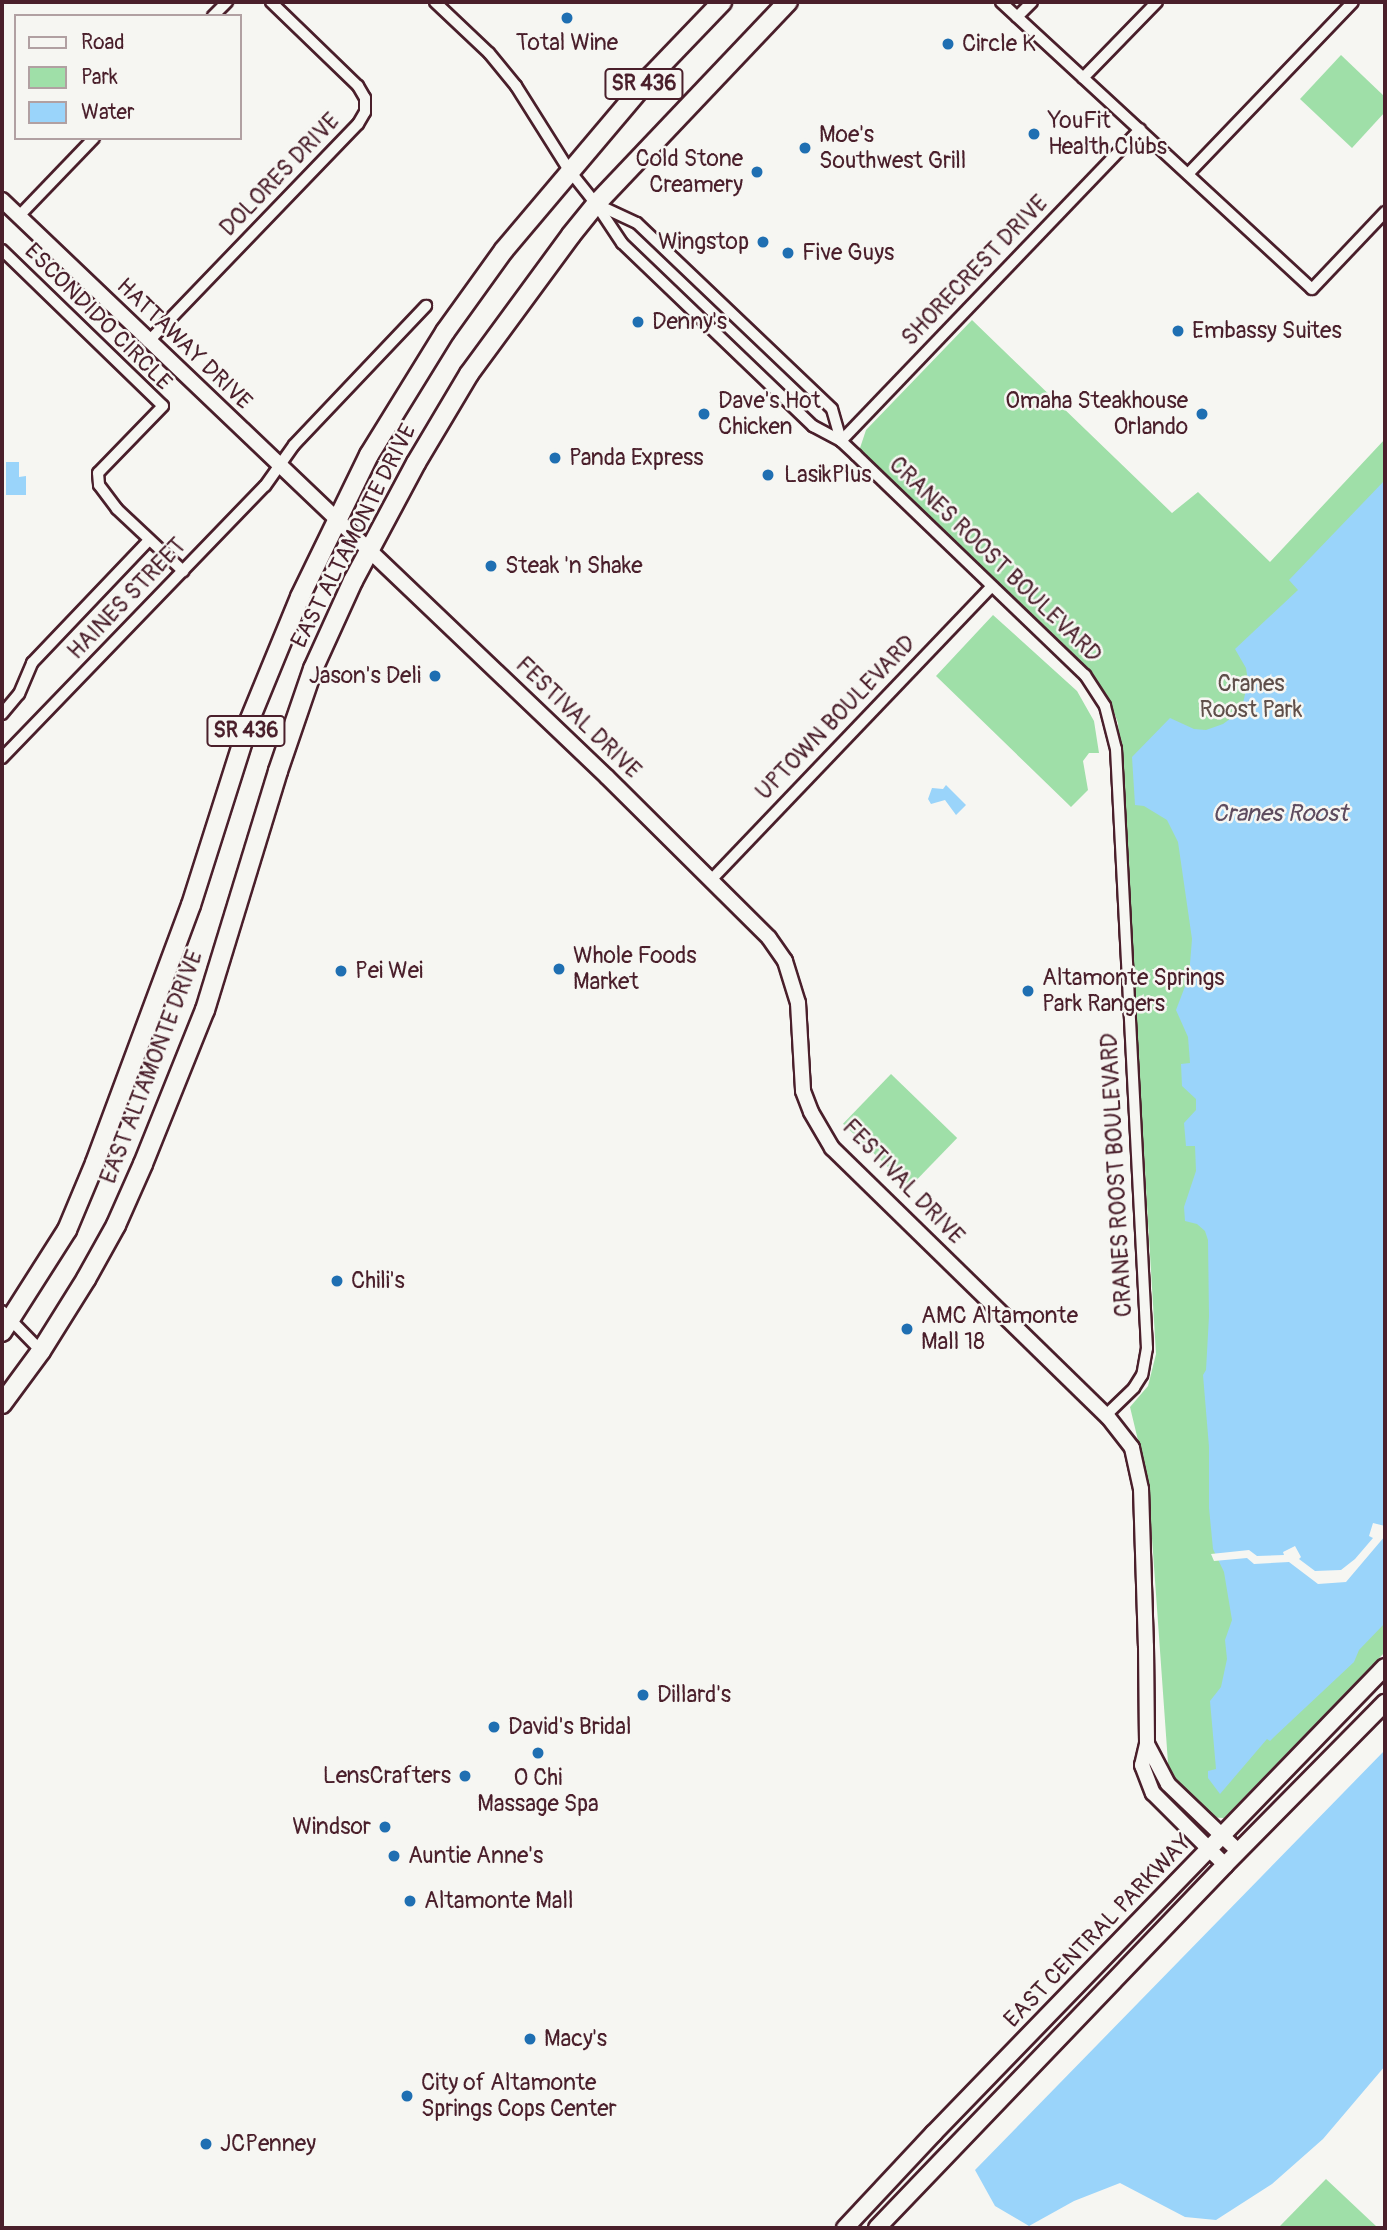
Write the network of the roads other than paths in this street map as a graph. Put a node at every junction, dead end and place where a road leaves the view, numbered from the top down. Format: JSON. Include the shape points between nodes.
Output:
{"nodes":[{"id":1,"x":271,"y":2,"type":"edge"},
{"id":2,"x":435,"y":2,"type":"edge"},
{"id":3,"x":722,"y":2,"type":"edge"},
{"id":4,"x":789,"y":2,"type":"edge"},
{"id":5,"x":1001,"y":2,"type":"edge"},
{"id":6,"x":1032,"y":2,"type":"edge"},
{"id":7,"x":1157,"y":2,"type":"edge"},
{"id":8,"x":1353,"y":2,"type":"edge"},
{"id":9,"x":1017,"y":17,"type":"junction"},
{"id":10,"x":1083,"y":78,"type":"junction"},
{"id":11,"x":1140,"y":130,"type":"junction"},
{"id":12,"x":92,"y":140,"type":"edge"},
{"id":13,"x":569,"y":170,"type":"junction"},
{"id":14,"x":1188,"y":174,"type":"junction"},
{"id":15,"x":2,"y":200,"type":"edge"},
{"id":16,"x":597,"y":204,"type":"junction"},
{"id":17,"x":1385,"y":212,"type":"edge"},
{"id":18,"x":19,"y":216,"type":"junction"},
{"id":19,"x":2,"y":250,"type":"edge"},
{"id":20,"x":426,"y":306,"type":"dead end"},
{"id":21,"x":148,"y":342,"type":"junction"},
{"id":22,"x":841,"y":441,"type":"junction"},
{"id":23,"x":280,"y":467,"type":"junction"},
{"id":24,"x":336,"y":520,"type":"junction"},
{"id":25,"x":149,"y":540,"type":"junction"},
{"id":26,"x":370,"y":550,"type":"junction"},
{"id":27,"x":183,"y":571,"type":"junction"},
{"id":28,"x":992,"y":586,"type":"junction"},
{"id":29,"x":2,"y":714,"type":"edge"},
{"id":30,"x":2,"y":758,"type":"edge"},
{"id":31,"x":712,"y":879,"type":"junction"},
{"id":32,"x":5,"y":1321,"type":"edge"},
{"id":33,"x":41,"y":1350,"type":"junction"},
{"id":34,"x":2,"y":1404,"type":"edge"},
{"id":35,"x":1106,"y":1415,"type":"junction"},
{"id":36,"x":1385,"y":1667,"type":"edge"},
{"id":37,"x":1385,"y":1703,"type":"edge"},
{"id":38,"x":1147,"y":1744,"type":"junction"},
{"id":39,"x":1222,"y":1836,"type":"junction"},
{"id":40,"x":1209,"y":1849,"type":"junction"},
{"id":41,"x":1238,"y":1851,"type":"junction"},
{"id":42,"x":1224,"y":1865,"type":"junction"},
{"id":43,"x":859,"y":2211,"type":"junction"},
{"id":44,"x":845,"y":2228,"type":"edge"},
{"id":45,"x":877,"y":2228,"type":"edge"}],
"edges":[{"from":1,"to":21,"type":"street","name":"DOLORES DRIVE","via":[[358,86],[365,98],[365,112]]},
{"from":2,"to":13,"type":"street","name":"CRANES ROOST BOULEVARD","via":[[516,86]]},
{"from":3,"to":13,"type":"main road","name":"EAST ALTAMONTE DRIVE","number":"SR 436"},
{"from":4,"to":16,"type":"main road","name":"EAST ALTAMONTE DRIVE","number":"SR 436"},
{"from":5,"to":9,"type":"street"},
{"from":6,"to":9,"type":"street"},
{"from":7,"to":10,"type":"street"},
{"from":8,"to":14,"type":"street"},
{"from":9,"to":10,"type":"street"},
{"from":10,"to":11,"type":"street"},
{"from":11,"to":14,"type":"street"},
{"from":11,"to":22,"type":"street","name":"SHORECREST DRIVE"},
{"from":12,"to":18,"type":"street"},
{"from":13,"to":16,"type":"street","name":"CRANES ROOST BOULEVARD"},
{"from":13,"to":24,"type":"main road","name":"EAST ALTAMONTE DRIVE","number":"SR 436","via":[[445,332],[369,455]]},
{"from":14,"to":17,"type":"street","via":[[1312,289]]},
{"from":15,"to":18,"type":"street","name":"HATTAWAY DRIVE"},
{"from":16,"to":22,"type":"street","name":"CRANES ROOST BOULEVARD","via":[[622,243],[813,426]]},
{"from":16,"to":22,"type":"street","name":"CRANES ROOST BOULEVARD","via":[[637,223],[831,409]]},
{"from":16,"to":26,"type":"main road","name":"EAST ALTAMONTE DRIVE","number":"SR 436","via":[[469,374]]},
{"from":18,"to":21,"type":"street","name":"HATTAWAY DRIVE"},
{"from":19,"to":25,"type":"street","name":"ESCONDIDO CIRCLE","via":[[163,406],[98,473],[99,485],[117,509]]},
{"from":20,"to":23,"type":"street","name":"HAINES STREET","via":[[294,445]]},
{"from":21,"to":23,"type":"street","name":"HATTAWAY DRIVE"},
{"from":22,"to":28,"type":"street","name":"CRANES ROOST BOULEVARD"},
{"from":23,"to":24,"type":"street","name":"HATTAWAY DRIVE"},
{"from":23,"to":27,"type":"street","name":"HAINES STREET"},
{"from":24,"to":26,"type":"street","name":"FESTIVAL DRIVE"},
{"from":24,"to":32,"type":"main road","name":"EAST ALTAMONTE DRIVE","number":"SR 436","via":[[250,719],[191,905],[103,1144],[67,1230]]},
{"from":25,"to":27,"type":"street","name":"ESCONDIDO CIRCLE"},
{"from":25,"to":29,"type":"street","via":[[32,663],[19,694]]},
{"from":26,"to":31,"type":"street","name":"FESTIVAL DRIVE"},
{"from":26,"to":33,"type":"main road","name":"EAST ALTAMONTE DRIVE","number":"SR 436","via":[[313,669],[205,1010],[158,1129],[116,1225]]},
{"from":27,"to":30,"type":"street","name":"HAINES STREET"},
{"from":28,"to":31,"type":"street","name":"UPTOWN BOULEVARD"},
{"from":28,"to":35,"type":"street","name":"CRANES ROOST BOULEVARD","via":[[1096,689],[1116,749],[1147,1348],[1142,1375]]},
{"from":31,"to":35,"type":"street","name":"FESTIVAL DRIVE","via":[[750,916],[785,961],[798,1003],[803,1091],[832,1148]]},
{"from":32,"to":33,"type":"street"},
{"from":33,"to":34,"type":"main road","name":"EAST ALTAMONTE DRIVE","number":"SR 436"},
{"from":35,"to":38,"type":"street","name":"FESTIVAL DRIVE","via":[[1132,1448],[1140,1489]]},
{"from":36,"to":39,"type":"main road","name":"EAST CENTRAL PARKWAY"},
{"from":37,"to":41,"type":"main road","name":"EAST CENTRAL PARKWAY"},
{"from":38,"to":39,"type":"street","name":"FESTIVAL DRIVE","via":[[1168,1784]]},
{"from":38,"to":40,"type":"street","name":"FESTIVAL DRIVE","via":[[1142,1765],[1153,1793]]},
{"from":39,"to":40,"type":"main road","name":"EAST CENTRAL PARKWAY"},
{"from":39,"to":41,"type":"street","name":"FESTIVAL DRIVE"},
{"from":40,"to":42,"type":"street","name":"FESTIVAL DRIVE"},
{"from":40,"to":43,"type":"main road","name":"EAST CENTRAL PARKWAY"},
{"from":41,"to":42,"type":"main road","name":"EAST CENTRAL PARKWAY"},
{"from":42,"to":45,"type":"main road","name":"EAST CENTRAL PARKWAY"},
{"from":43,"to":44,"type":"main road","name":"EAST CENTRAL PARKWAY"},
{"from":43,"to":45,"type":"street"}]}
